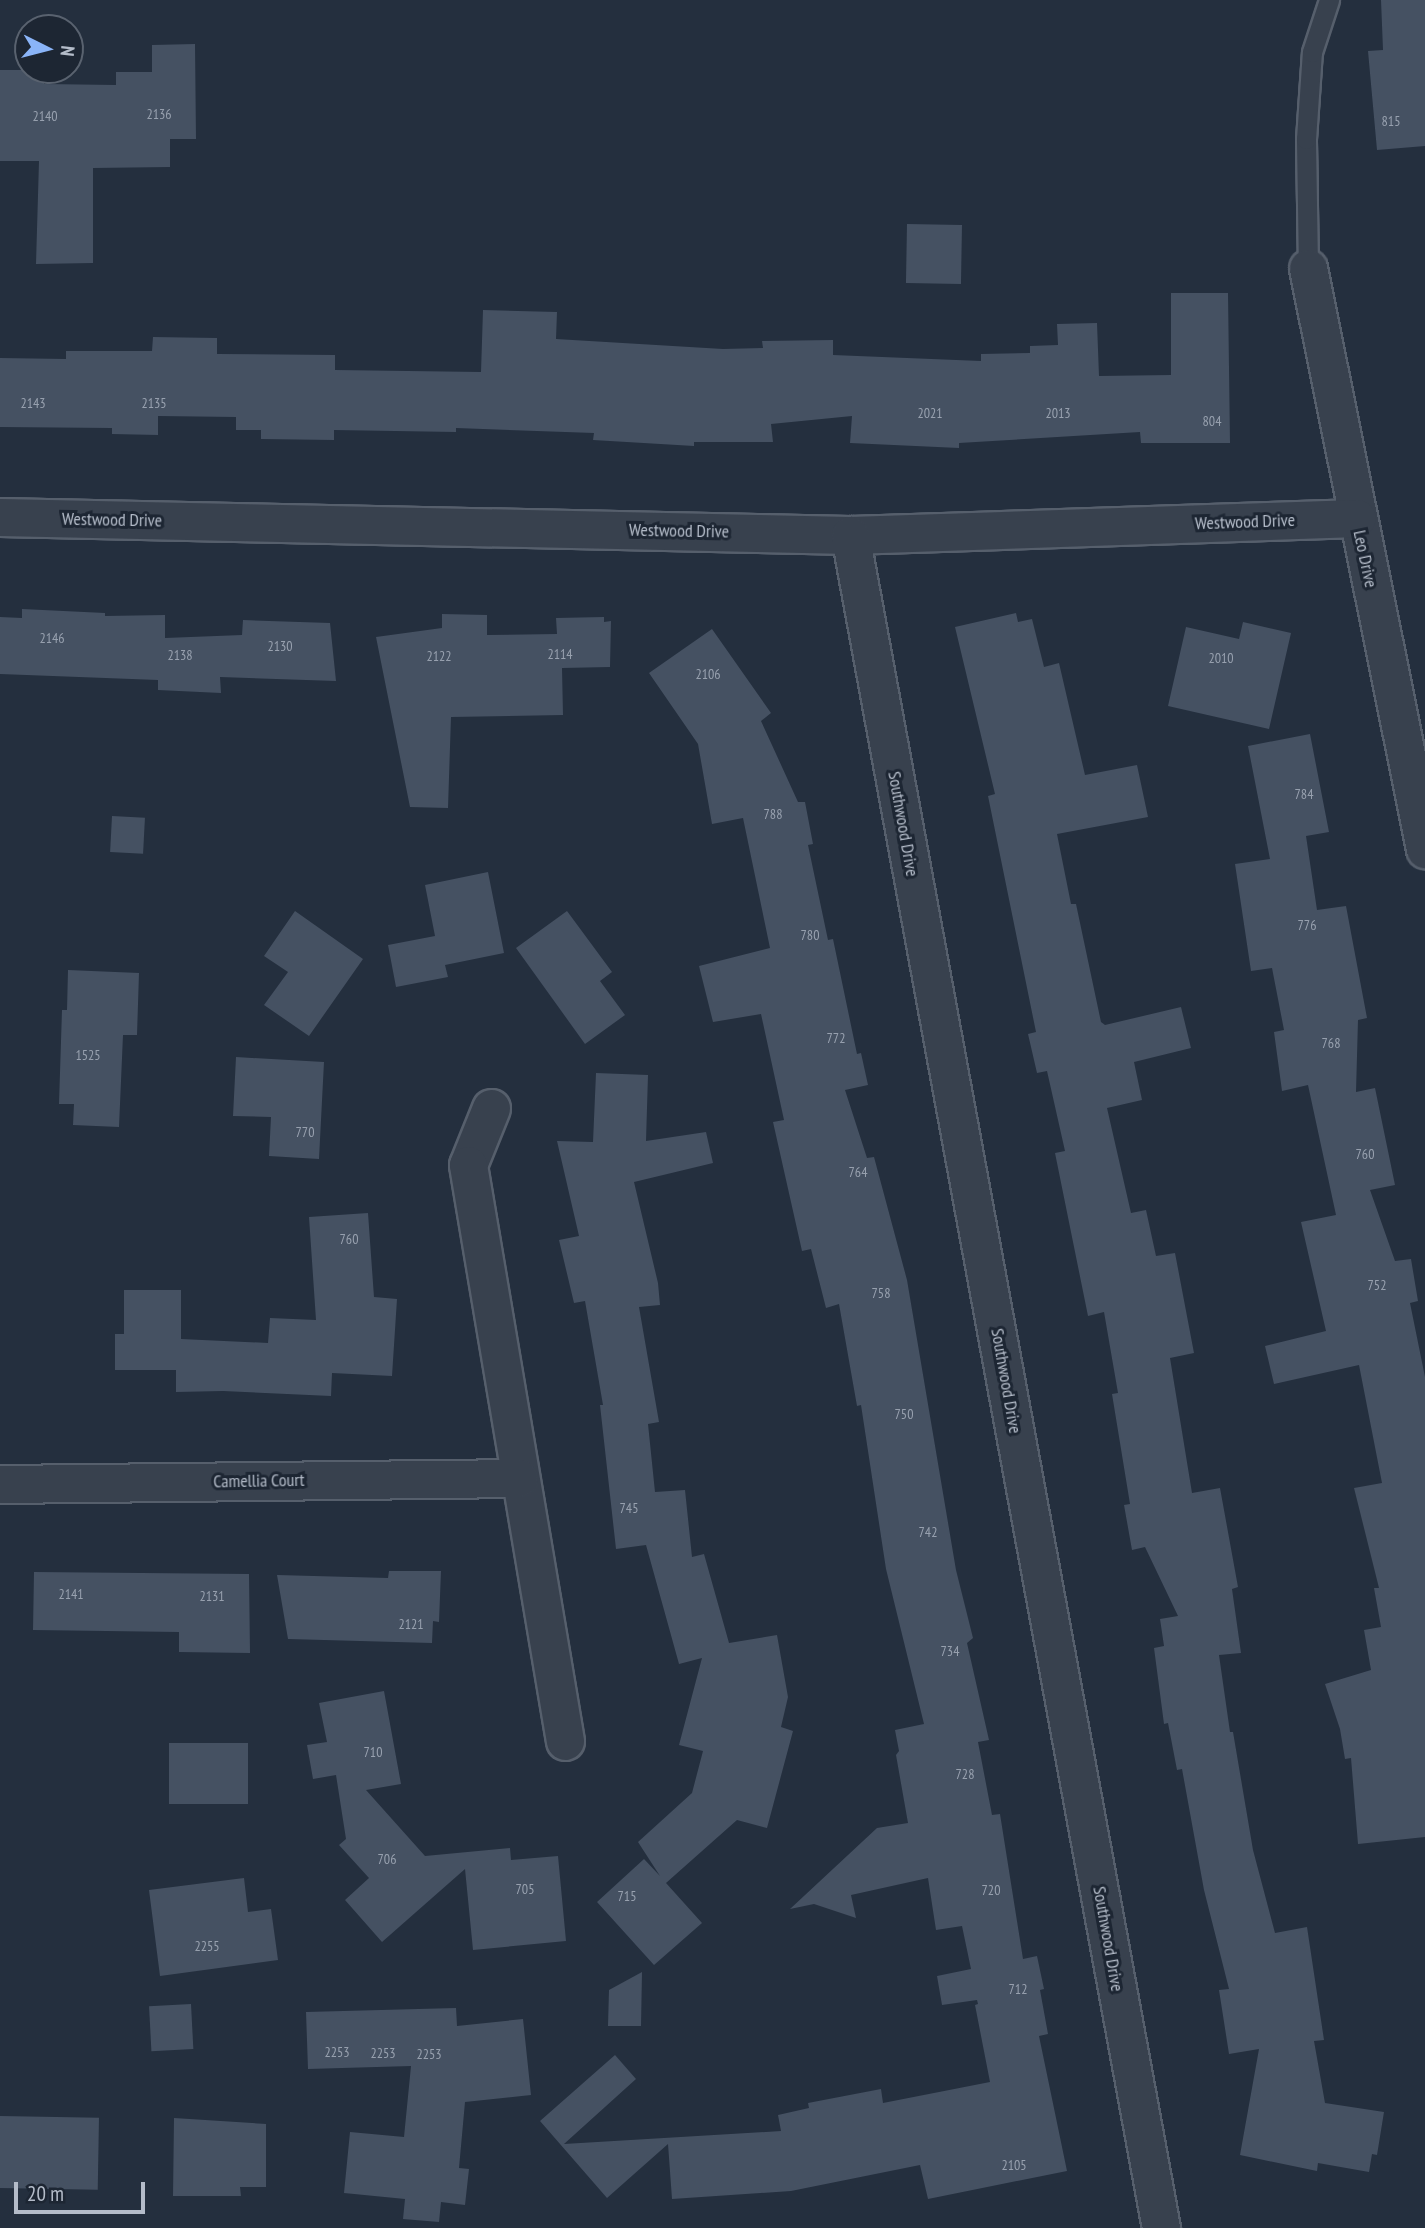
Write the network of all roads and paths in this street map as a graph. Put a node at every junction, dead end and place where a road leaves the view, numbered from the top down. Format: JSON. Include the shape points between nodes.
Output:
{"nodes":[{"id":1,"x":1329,"y":0,"type":"edge"},
{"id":2,"x":1308,"y":268,"type":"joint"},
{"id":3,"x":0,"y":517,"type":"edge"},
{"id":4,"x":1357,"y":518,"type":"junction"},
{"id":5,"x":850,"y":535,"type":"junction"},
{"id":6,"x":1425,"y":849,"type":"edge"},
{"id":7,"x":491,"y":1108,"type":"dead end"},
{"id":8,"x":519,"y":1478,"type":"junction"},
{"id":9,"x":0,"y":1484,"type":"edge"},
{"id":10,"x":565,"y":1741,"type":"dead end"},
{"id":11,"x":1161,"y":2228,"type":"edge"}],
"edges":[{"from":1,"to":2,"type":"lane","via":[[1312,52],[1306,139]]},
{"from":2,"to":4,"type":"street","name":"Leo Drive"},
{"from":3,"to":5,"type":"street","name":"Westwood Drive"},
{"from":4,"to":5,"type":"street","name":"Westwood Drive"},
{"from":4,"to":6,"type":"street","name":"Leo Drive"},
{"from":5,"to":11,"type":"street","name":"Southwood Drive"},
{"from":7,"to":8,"type":"street","via":[[468,1165]]},
{"from":8,"to":9,"type":"street","name":"Camellia Court"},
{"from":8,"to":10,"type":"street"}]}
